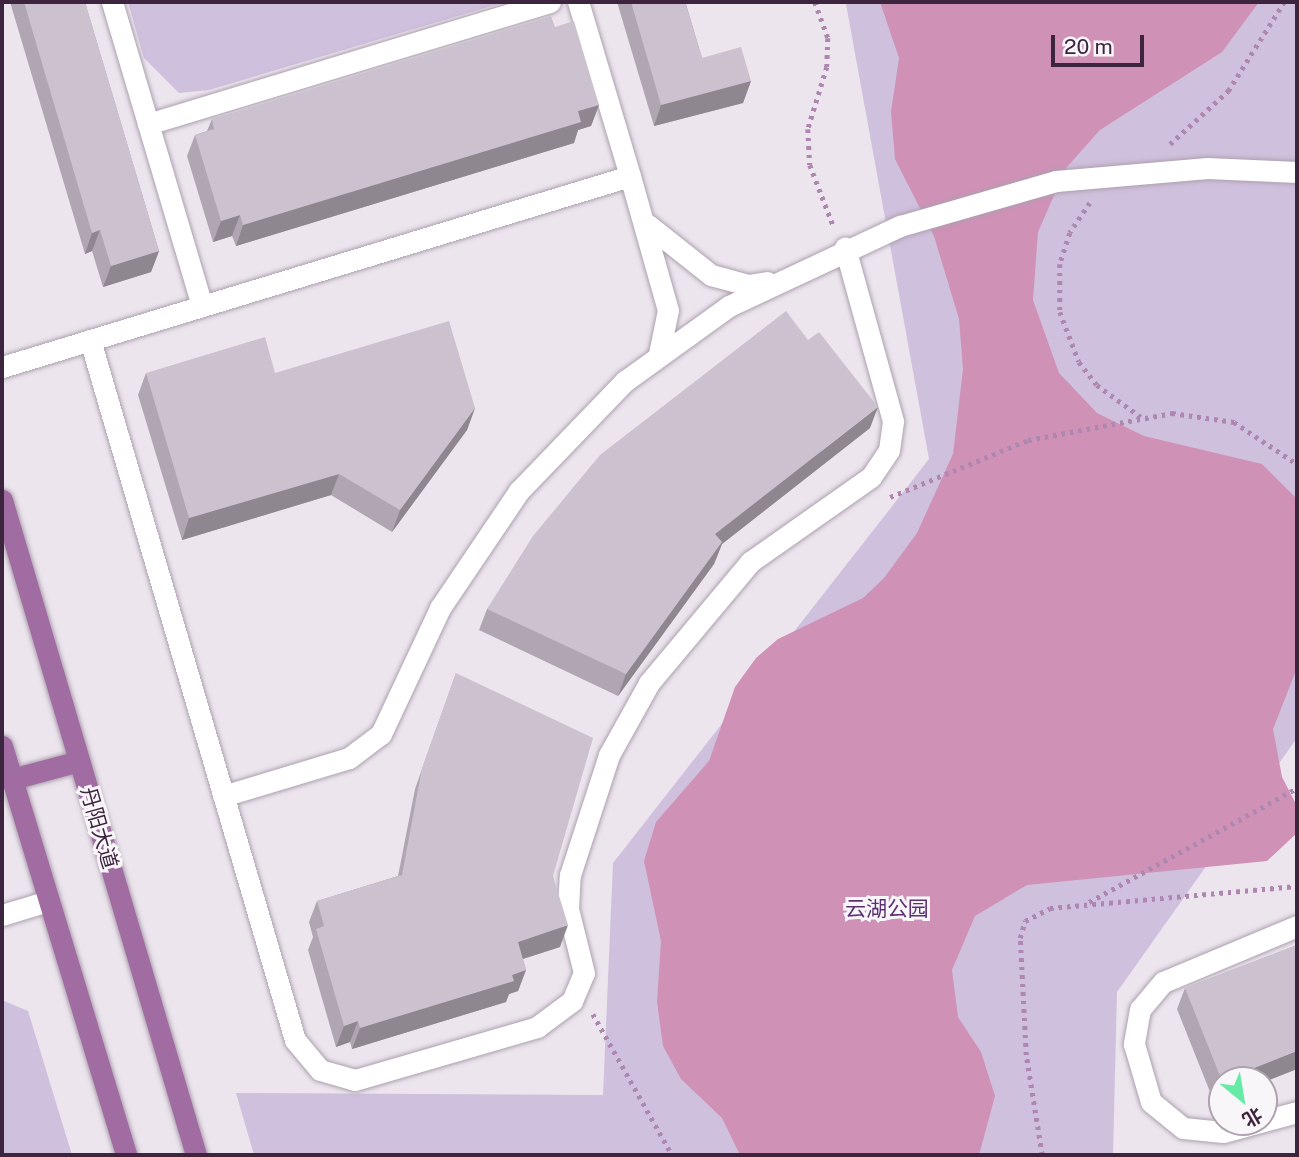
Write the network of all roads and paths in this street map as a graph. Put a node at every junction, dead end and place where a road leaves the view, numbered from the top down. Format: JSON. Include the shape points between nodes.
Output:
{"nodes":[{"id":1,"x":112,"y":2,"type":"edge"},
{"id":2,"x":550,"y":2,"type":"edge"},
{"id":3,"x":578,"y":2,"type":"edge"},
{"id":4,"x":815,"y":2,"type":"edge"},
{"id":5,"x":1284,"y":2,"type":"edge"},
{"id":6,"x":148,"y":124,"type":"junction"},
{"id":7,"x":1297,"y":172,"type":"edge"},
{"id":8,"x":1128,"y":173,"type":"junction"},
{"id":9,"x":630,"y":176,"type":"junction"},
{"id":10,"x":1093,"y":188,"type":"junction"},
{"id":11,"x":643,"y":218,"type":"junction"},
{"id":12,"x":845,"y":248,"type":"junction"},
{"id":13,"x":776,"y":281,"type":"junction"},
{"id":14,"x":202,"y":306,"type":"junction"},
{"id":15,"x":90,"y":340,"type":"junction"},
{"id":16,"x":659,"y":354,"type":"junction"},
{"id":17,"x":2,"y":367,"type":"edge"},
{"id":18,"x":1142,"y":417,"type":"junction"},
{"id":19,"x":1297,"y":464,"type":"edge"},
{"id":20,"x":931,"y":477,"type":"dead end"},
{"id":21,"x":2,"y":500,"type":"edge"},
{"id":22,"x":2,"y":746,"type":"edge"},
{"id":23,"x":79,"y":761,"type":"junction"},
{"id":24,"x":12,"y":779,"type":"junction"},
{"id":25,"x":1297,"y":788,"type":"edge"},
{"id":26,"x":223,"y":796,"type":"junction"},
{"id":27,"x":1297,"y":886,"type":"edge"},
{"id":28,"x":48,"y":901,"type":"junction"},
{"id":29,"x":1087,"y":903,"type":"junction"},
{"id":30,"x":2,"y":915,"type":"edge"},
{"id":31,"x":1297,"y":926,"type":"edge"},
{"id":32,"x":565,"y":1011,"type":"junction"},
{"id":33,"x":1297,"y":1112,"type":"edge"},
{"id":34,"x":126,"y":1155,"type":"edge"},
{"id":35,"x":196,"y":1155,"type":"edge"},
{"id":36,"x":672,"y":1155,"type":"edge"},
{"id":37,"x":1042,"y":1155,"type":"edge"}],
"edges":[{"from":1,"to":6,"type":"street"},
{"from":2,"to":6,"type":"street"},
{"from":3,"to":9,"type":"street"},
{"from":4,"to":12,"type":"path","via":[[828,38],[827,67],[808,128],[810,165]]},
{"from":5,"to":8,"type":"path","via":[[1228,91]]},
{"from":6,"to":14,"type":"street"},
{"from":7,"to":8,"type":"street"},
{"from":8,"to":10,"type":"street"},
{"from":9,"to":11,"type":"street"},
{"from":9,"to":14,"type":"street"},
{"from":10,"to":12,"type":"street","via":[[985,199]]},
{"from":10,"to":18,"type":"path","via":[[1060,264],[1060,312],[1085,369]]},
{"from":11,"to":13,"type":"street","via":[[668,247],[711,275],[748,285]]},
{"from":11,"to":16,"type":"street","via":[[668,310]]},
{"from":12,"to":13,"type":"street"},
{"from":12,"to":32,"type":"street","via":[[893,421],[889,450],[871,477],[750,562],[649,683],[609,755],[570,875],[568,909],[584,973]]},
{"from":13,"to":16,"type":"street"},
{"from":14,"to":15,"type":"street"},
{"from":15,"to":17,"type":"street"},
{"from":15,"to":26,"type":"street"},
{"from":16,"to":26,"type":"street","via":[[580,424],[484,536],[418,649],[381,734],[349,758]]},
{"from":18,"to":19,"type":"path","via":[[1200,413],[1234,422]]},
{"from":18,"to":20,"type":"path","via":[[1028,440]]},
{"from":21,"to":23,"type":"main road","name":"丹阳大道"},
{"from":22,"to":24,"type":"main road"},
{"from":23,"to":24,"type":"main road"},
{"from":23,"to":35,"type":"main road","name":"丹阳大道"},
{"from":24,"to":28,"type":"main road"},
{"from":25,"to":29,"type":"path"},
{"from":26,"to":32,"type":"street","via":[[295,1040],[320,1070],[344,1079],[369,1077],[537,1027]]},
{"from":27,"to":29,"type":"path"},
{"from":28,"to":30,"type":"street"},
{"from":28,"to":34,"type":"main road"},
{"from":29,"to":37,"type":"path","via":[[1034,912],[1020,938],[1026,1055]]},
{"from":31,"to":33,"type":"street","via":[[1163,982],[1140,1009],[1135,1033],[1151,1102],[1183,1128],[1223,1132]]},
{"from":32,"to":36,"type":"path","via":[[592,1013],[601,1023]]}]}
